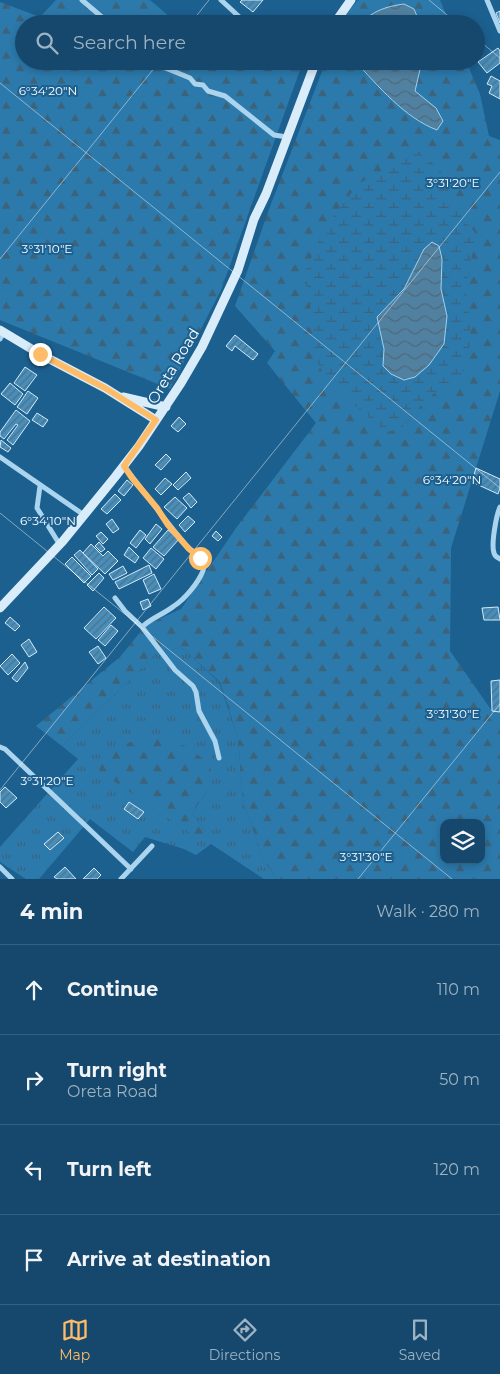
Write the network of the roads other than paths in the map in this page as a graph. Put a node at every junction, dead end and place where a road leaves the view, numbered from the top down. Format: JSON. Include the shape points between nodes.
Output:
{"nodes":[{"id":1,"x":82,"y":0,"type":"edge"},
{"id":2,"x":221,"y":0,"type":"edge"},
{"id":3,"x":486,"y":0,"type":"edge"},
{"id":4,"x":348,"y":1,"type":"edge"},
{"id":5,"x":100,"y":15,"type":"edge"},
{"id":6,"x":237,"y":15,"type":"edge"},
{"id":7,"x":339,"y":15,"type":"edge"},
{"id":8,"x":500,"y":31,"type":"edge"},
{"id":9,"x":170,"y":70,"type":"edge"},
{"id":10,"x":313,"y":70,"type":"edge"},
{"id":11,"x":287,"y":137,"type":"junction"},
{"id":12,"x":1,"y":334,"type":"edge"},
{"id":13,"x":120,"y":397,"type":"junction"},
{"id":14,"x":166,"y":407,"type":"junction"},
{"id":15,"x":156,"y":420,"type":"junction"},
{"id":16,"x":0,"y":457,"type":"edge"},
{"id":17,"x":124,"y":466,"type":"junction"},
{"id":18,"x":40,"y":486,"type":"junction"},
{"id":19,"x":500,"y":507,"type":"edge"},
{"id":20,"x":84,"y":515,"type":"junction"},
{"id":21,"x":60,"y":545,"type":"junction"},
{"id":22,"x":500,"y":559,"type":"edge"},
{"id":23,"x":115,"y":598,"type":"dead end"},
{"id":24,"x":0,"y":608,"type":"edge"},
{"id":25,"x":142,"y":627,"type":"junction"},
{"id":26,"x":0,"y":747,"type":"edge"},
{"id":27,"x":219,"y":758,"type":"dead end"},
{"id":28,"x":152,"y":846,"type":"dead end"},
{"id":29,"x":0,"y":868,"type":"edge"},
{"id":30,"x":131,"y":869,"type":"junction"},
{"id":31,"x":12,"y":879,"type":"edge"},
{"id":32,"x":121,"y":879,"type":"edge"}],
"edges":[{"from":1,"to":5,"type":"street"},
{"from":2,"to":6,"type":"street"},
{"from":3,"to":8,"type":"street"},
{"from":4,"to":7,"type":"street"},
{"from":9,"to":11,"type":"street","via":[[225,96],[274,136]]},
{"from":10,"to":11,"type":"street","name":"Oreta Road"},
{"from":11,"to":14,"type":"street","name":"Oreta Road","via":[[254,219],[238,270],[202,347]]},
{"from":12,"to":13,"type":"street"},
{"from":13,"to":14,"type":"street"},
{"from":13,"to":15,"type":"street"},
{"from":14,"to":15,"type":"street","name":"Oreta Road"},
{"from":15,"to":17,"type":"street","name":"Oreta Road"},
{"from":16,"to":18,"type":"street"},
{"from":17,"to":20,"type":"street","name":"Oreta Road"},
{"from":17,"to":25,"type":"street","via":[[168,525],[204,564],[197,580],[182,599]]},
{"from":18,"to":20,"type":"street"},
{"from":18,"to":21,"type":"street","via":[[37,508]]},
{"from":19,"to":22,"type":"street","via":[[495,518],[493,552]]},
{"from":20,"to":21,"type":"street","name":"Oreta Road"},
{"from":21,"to":24,"type":"street","name":"Oreta Road"},
{"from":23,"to":25,"type":"street"},
{"from":25,"to":27,"type":"street","via":[[175,670],[193,686],[199,710],[215,741]]},
{"from":26,"to":30,"type":"street"},
{"from":28,"to":30,"type":"street"},
{"from":29,"to":31,"type":"street"},
{"from":30,"to":32,"type":"street"}]}
